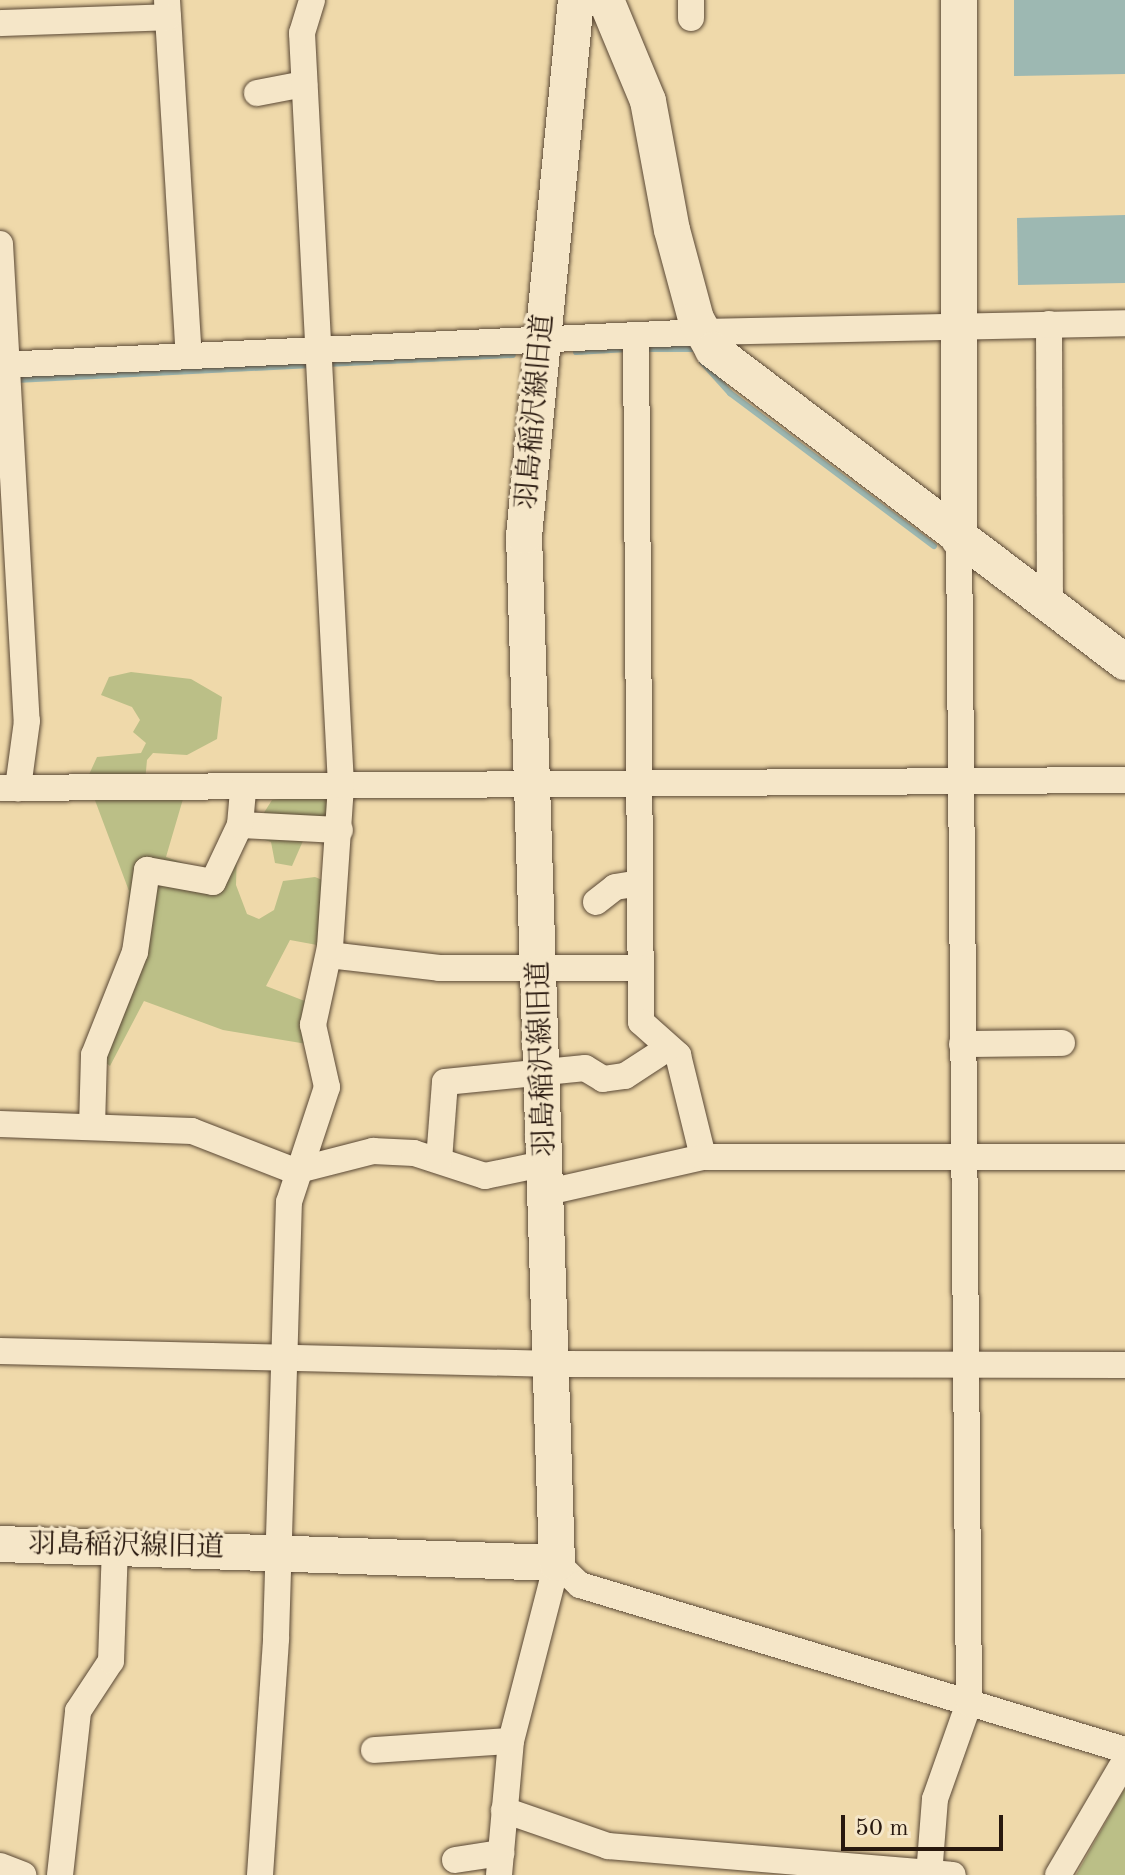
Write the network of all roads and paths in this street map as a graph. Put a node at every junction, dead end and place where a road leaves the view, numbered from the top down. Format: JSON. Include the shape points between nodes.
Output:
{"nodes":[{"id":1,"x":312,"y":0,"type":"edge"},
{"id":2,"x":576,"y":0,"type":"edge"},
{"id":3,"x":606,"y":0,"type":"edge"},
{"id":4,"x":959,"y":0,"type":"edge"},
{"id":5,"x":167,"y":8,"type":"edge"},
{"id":6,"x":0,"y":23,"type":"edge"},
{"id":7,"x":304,"y":84,"type":"junction"},
{"id":8,"x":257,"y":93,"type":"dead end"},
{"id":9,"x":0,"y":244,"type":"edge"},
{"id":10,"x":1125,"y":323,"type":"edge"},
{"id":11,"x":1049,"y":324,"type":"junction"},
{"id":12,"x":961,"y":326,"type":"junction"},
{"id":13,"x":703,"y":332,"type":"junction"},
{"id":14,"x":636,"y":335,"type":"junction"},
{"id":15,"x":542,"y":339,"type":"junction"},
{"id":16,"x":317,"y":348,"type":"junction"},
{"id":17,"x":189,"y":355,"type":"junction"},
{"id":18,"x":3,"y":365,"type":"edge"},
{"id":19,"x":959,"y":539,"type":"junction"},
{"id":20,"x":1050,"y":605,"type":"junction"},
{"id":21,"x":1125,"y":662,"type":"edge"},
{"id":22,"x":1125,"y":780,"type":"edge"},
{"id":23,"x":960,"y":781,"type":"junction"},
{"id":24,"x":531,"y":782,"type":"junction"},
{"id":25,"x":638,"y":782,"type":"junction"},
{"id":26,"x":341,"y":785,"type":"junction"},
{"id":27,"x":243,"y":788,"type":"junction"},
{"id":28,"x":5,"y":790,"type":"edge"},
{"id":29,"x":240,"y":825,"type":"junction"},
{"id":30,"x":340,"y":830,"type":"junction"},
{"id":31,"x":640,"y":883,"type":"junction"},
{"id":32,"x":596,"y":902,"type":"dead end"},
{"id":33,"x":329,"y":955,"type":"junction"},
{"id":34,"x":540,"y":967,"type":"junction"},
{"id":35,"x":640,"y":968,"type":"junction"},
{"id":36,"x":1062,"y":1043,"type":"dead end"},
{"id":37,"x":962,"y":1044,"type":"junction"},
{"id":38,"x":668,"y":1048,"type":"junction"},
{"id":39,"x":543,"y":1071,"type":"junction"},
{"id":40,"x":0,"y":1124,"type":"edge"},
{"id":41,"x":92,"y":1127,"type":"junction"},
{"id":42,"x":703,"y":1157,"type":"junction"},
{"id":43,"x":1125,"y":1157,"type":"edge"},
{"id":44,"x":961,"y":1158,"type":"junction"},
{"id":45,"x":439,"y":1160,"type":"junction"},
{"id":46,"x":295,"y":1171,"type":"junction"},
{"id":47,"x":548,"y":1177,"type":"junction"},
{"id":48,"x":0,"y":1351,"type":"edge"},
{"id":49,"x":284,"y":1360,"type":"junction"},
{"id":50,"x":554,"y":1364,"type":"junction"},
{"id":51,"x":963,"y":1364,"type":"junction"},
{"id":52,"x":1125,"y":1365,"type":"edge"},
{"id":53,"x":0,"y":1544,"type":"edge"},
{"id":54,"x":115,"y":1547,"type":"junction"},
{"id":55,"x":279,"y":1550,"type":"junction"},
{"id":56,"x":557,"y":1563,"type":"junction"},
{"id":57,"x":969,"y":1703,"type":"junction"},
{"id":58,"x":511,"y":1741,"type":"junction"},
{"id":59,"x":374,"y":1750,"type":"dead end"},
{"id":60,"x":1125,"y":1750,"type":"edge"},
{"id":61,"x":1125,"y":1761,"type":"edge"},
{"id":62,"x":504,"y":1810,"type":"junction"},
{"id":63,"x":455,"y":1860,"type":"dead end"},
{"id":64,"x":500,"y":1864,"type":"edge"},
{"id":65,"x":0,"y":1866,"type":"edge"},
{"id":66,"x":784,"y":1867,"type":"edge"},
{"id":67,"x":937,"y":1873,"type":"edge"},
{"id":68,"x":23,"y":1875,"type":"edge"},
{"id":69,"x":60,"y":1875,"type":"edge"},
{"id":70,"x":260,"y":1875,"type":"edge"},
{"id":71,"x":1058,"y":1875,"type":"edge"}],
"edges":[{"from":1,"to":7,"type":"street","via":[[302,33]]},
{"from":2,"to":15,"type":"street","name":"羽島稲沢線旧道"},
{"from":3,"to":13,"type":"street","via":[[648,101],[672,230]]},
{"from":4,"to":12,"type":"street"},
{"from":5,"to":6,"type":"street"},
{"from":5,"to":17,"type":"street"},
{"from":7,"to":8,"type":"street"},
{"from":7,"to":16,"type":"street"},
{"from":9,"to":18,"type":"street"},
{"from":10,"to":11,"type":"street"},
{"from":11,"to":12,"type":"street"},
{"from":11,"to":20,"type":"street"},
{"from":12,"to":13,"type":"street"},
{"from":12,"to":19,"type":"street"},
{"from":13,"to":14,"type":"street"},
{"from":13,"to":19,"type":"street","via":[[766,394]]},
{"from":14,"to":15,"type":"street"},
{"from":14,"to":25,"type":"street"},
{"from":15,"to":16,"type":"street"},
{"from":15,"to":24,"type":"street","name":"羽島稲沢線旧道","via":[[524,536]]},
{"from":16,"to":17,"type":"street"},
{"from":16,"to":26,"type":"street"},
{"from":17,"to":18,"type":"street"},
{"from":18,"to":28,"type":"street","via":[[27,721]]},
{"from":19,"to":20,"type":"street"},
{"from":19,"to":23,"type":"street"},
{"from":20,"to":21,"type":"street"},
{"from":22,"to":23,"type":"street"},
{"from":23,"to":25,"type":"street"},
{"from":23,"to":37,"type":"street"},
{"from":24,"to":25,"type":"street"},
{"from":24,"to":26,"type":"street"},
{"from":24,"to":34,"type":"street","name":"羽島稲沢線旧道"},
{"from":25,"to":31,"type":"street"},
{"from":26,"to":27,"type":"street"},
{"from":26,"to":30,"type":"street"},
{"from":27,"to":28,"type":"street"},
{"from":27,"to":29,"type":"street"},
{"from":29,"to":30,"type":"street"},
{"from":29,"to":41,"type":"street","via":[[213,882],[147,870],[135,952],[94,1055]]},
{"from":30,"to":33,"type":"street"},
{"from":31,"to":32,"type":"street","via":[[615,887]]},
{"from":31,"to":35,"type":"street"},
{"from":33,"to":34,"type":"street","via":[[439,968]]},
{"from":33,"to":46,"type":"street","via":[[313,1025],[327,1087]]},
{"from":34,"to":35,"type":"street"},
{"from":34,"to":39,"type":"street","name":"羽島稲沢線旧道"},
{"from":35,"to":38,"type":"street","via":[[641,1022]]},
{"from":36,"to":37,"type":"street"},
{"from":37,"to":44,"type":"street"},
{"from":38,"to":39,"type":"street","via":[[625,1076]]},
{"from":38,"to":42,"type":"street","via":[[678,1055]]},
{"from":39,"to":45,"type":"street","via":[[445,1082]]},
{"from":39,"to":47,"type":"street","name":"羽島稲沢線旧道"},
{"from":40,"to":41,"type":"street"},
{"from":41,"to":46,"type":"street","via":[[192,1131]]},
{"from":42,"to":44,"type":"street"},
{"from":42,"to":47,"type":"street"},
{"from":43,"to":44,"type":"street"},
{"from":44,"to":51,"type":"street"},
{"from":45,"to":46,"type":"street","via":[[373,1151]]},
{"from":45,"to":47,"type":"street","via":[[485,1176]]},
{"from":46,"to":49,"type":"street"},
{"from":47,"to":50,"type":"street","name":"羽島稲沢線旧道"},
{"from":48,"to":49,"type":"street"},
{"from":49,"to":50,"type":"street"},
{"from":49,"to":55,"type":"street"},
{"from":50,"to":51,"type":"street"},
{"from":50,"to":56,"type":"street","name":"羽島稲沢線旧道"},
{"from":51,"to":52,"type":"street"},
{"from":51,"to":57,"type":"street"},
{"from":53,"to":54,"type":"street","name":"羽島稲沢線旧道"},
{"from":54,"to":55,"type":"street","name":"羽島稲沢線旧道"},
{"from":54,"to":69,"type":"street","via":[[111,1661],[66,1722]]},
{"from":55,"to":56,"type":"street","name":"羽島稲沢線旧道"},
{"from":55,"to":70,"type":"street"},
{"from":56,"to":57,"type":"street","via":[[580,1585]]},
{"from":56,"to":58,"type":"street"},
{"from":57,"to":60,"type":"street"},
{"from":57,"to":67,"type":"street","via":[[935,1799]]},
{"from":58,"to":59,"type":"street","via":[[445,1754]]},
{"from":58,"to":62,"type":"street"},
{"from":61,"to":71,"type":"street"},
{"from":62,"to":64,"type":"street"},
{"from":62,"to":66,"type":"street","via":[[608,1846]]},
{"from":63,"to":64,"type":"street"},
{"from":65,"to":68,"type":"street"},
{"from":66,"to":67,"type":"street"}]}
